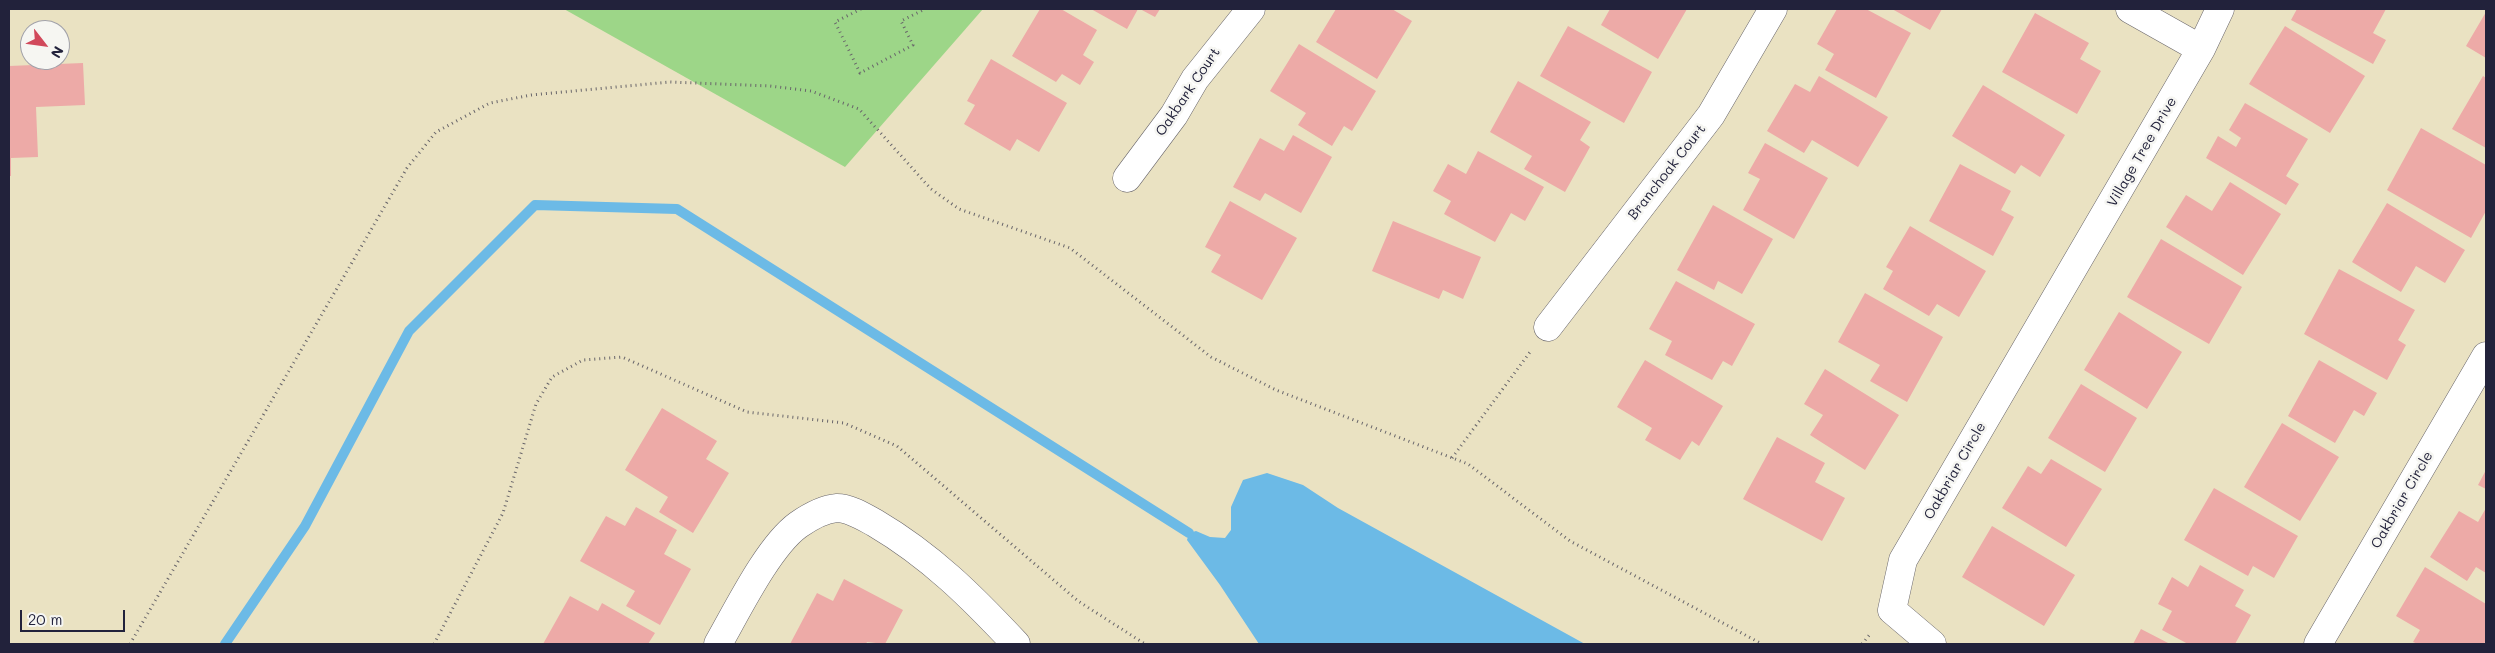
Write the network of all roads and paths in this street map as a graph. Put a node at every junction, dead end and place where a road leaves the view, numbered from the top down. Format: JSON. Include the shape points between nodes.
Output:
{"nodes":[{"id":1,"x":860,"y":9,"type":"edge"},
{"id":2,"x":925,"y":9,"type":"edge"},
{"id":3,"x":1252,"y":9,"type":"edge"},
{"id":4,"x":1773,"y":9,"type":"edge"},
{"id":5,"x":2130,"y":9,"type":"edge"},
{"id":6,"x":2220,"y":9,"type":"edge"},
{"id":7,"x":2201,"y":49,"type":"junction"},
{"id":8,"x":1127,"y":178,"type":"dead end"},
{"id":9,"x":2059,"y":292,"type":"joint"},
{"id":10,"x":1548,"y":327,"type":"joint"},
{"id":11,"x":2486,"y":356,"type":"edge"},
{"id":12,"x":1452,"y":458,"type":"junction"},
{"id":13,"x":130,"y":644,"type":"edge"},
{"id":14,"x":434,"y":644,"type":"edge"},
{"id":15,"x":718,"y":644,"type":"edge"},
{"id":16,"x":1016,"y":644,"type":"edge"},
{"id":17,"x":1145,"y":644,"type":"edge"},
{"id":18,"x":1762,"y":644,"type":"edge"},
{"id":19,"x":1932,"y":644,"type":"edge"},
{"id":20,"x":2318,"y":644,"type":"edge"}],
"edges":[{"from":1,"to":2,"type":"path","via":[[835,22],[860,73],[913,45],[901,21]]},
{"from":3,"to":8,"type":"street","name":"Oakbark Court","via":[[1195,79],[1174,115]]},
{"from":4,"to":10,"type":"street","name":"Branchoak Court","via":[[1711,115]]},
{"from":5,"to":7,"type":"street"},
{"from":6,"to":7,"type":"street","name":"Village Tree Drive"},
{"from":7,"to":9,"type":"street","name":"Village Tree Drive"},
{"from":9,"to":19,"type":"street","name":"Oakbriar Circle","via":[[1903,560],[1892,610]]},
{"from":10,"to":12,"type":"path"},
{"from":11,"to":20,"type":"street","name":"Oakbriar Circle"},
{"from":12,"to":13,"type":"path","via":[[1260,382],[1211,357],[1070,248],[959,209],[931,189],[859,109],[811,91],[770,86],[670,82],[531,95],[490,103],[436,132],[407,168]]},
{"from":12,"to":18,"type":"path","via":[[1468,464],[1570,541]]},
{"from":14,"to":17,"type":"path","via":[[504,512],[536,404],[552,378],[583,360],[622,357],[747,412],[844,423],[898,446],[1078,601]]},
{"from":15,"to":16,"type":"street","via":[[760,571],[783,541],[817,514],[837,508],[859,514],[904,540],[933,562]]}]}
